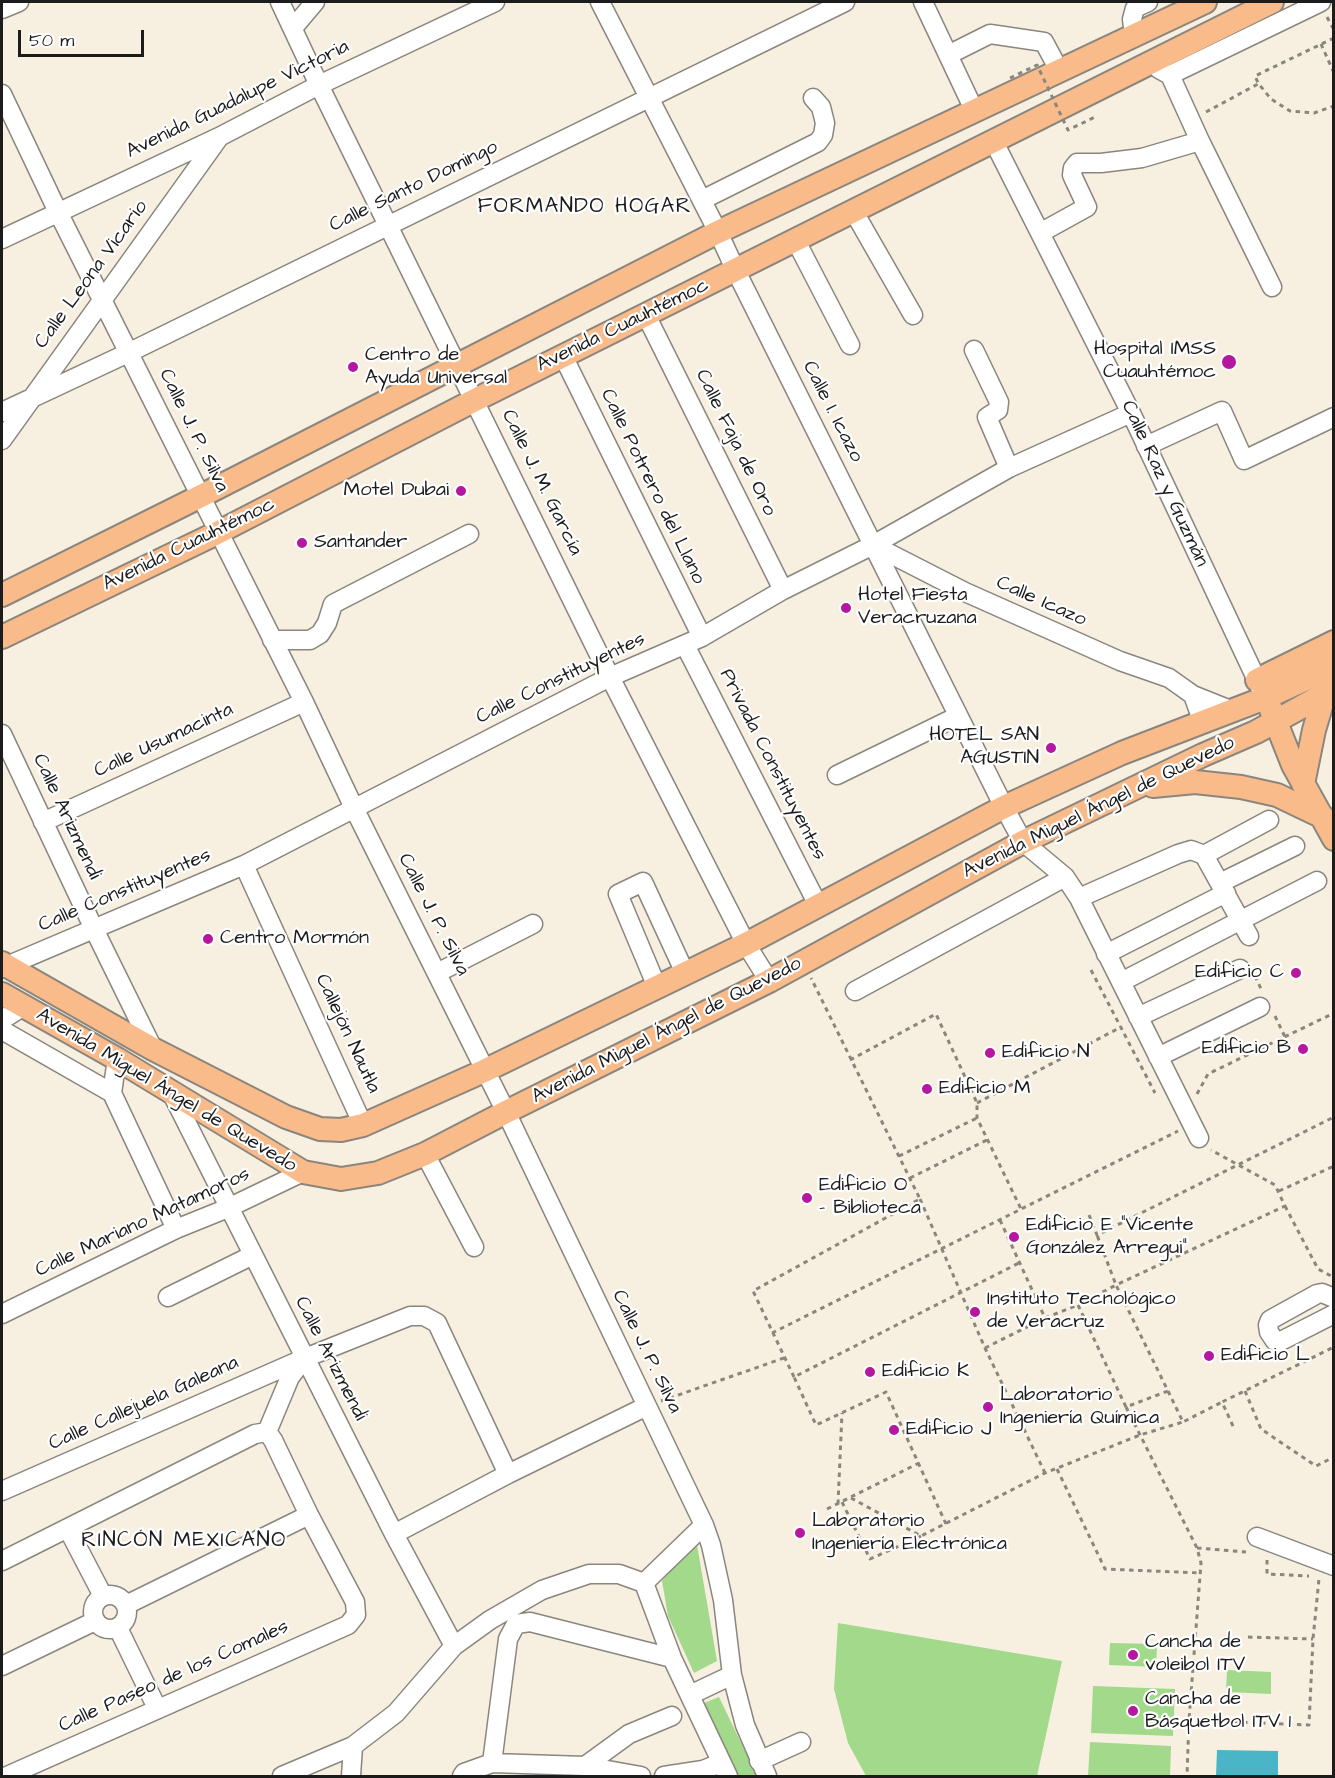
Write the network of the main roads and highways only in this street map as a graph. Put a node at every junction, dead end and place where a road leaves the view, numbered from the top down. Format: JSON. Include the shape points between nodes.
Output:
{"nodes":[{"id":1,"x":1205,"y":2,"type":"edge"},
{"id":2,"x":1272,"y":2,"type":"edge"},
{"id":3,"x":2,"y":595,"type":"edge"},
{"id":4,"x":2,"y":637,"type":"edge"},
{"id":5,"x":1334,"y":642,"type":"edge"},
{"id":6,"x":1334,"y":666,"type":"edge"},
{"id":7,"x":1261,"y":689,"type":"junction"},
{"id":8,"x":1328,"y":701,"type":"edge"},
{"id":9,"x":1233,"y":711,"type":"junction"},
{"id":10,"x":1203,"y":723,"type":"junction"},
{"id":11,"x":1278,"y":727,"type":"junction"},
{"id":12,"x":1256,"y":732,"type":"junction"},
{"id":13,"x":1167,"y":774,"type":"junction"},
{"id":14,"x":1298,"y":775,"type":"junction"},
{"id":15,"x":1139,"y":787,"type":"junction"},
{"id":16,"x":1323,"y":817,"type":"junction"},
{"id":17,"x":1334,"y":839,"type":"edge"},
{"id":18,"x":3,"y":965,"type":"edge"},
{"id":19,"x":2,"y":994,"type":"edge"}],
"edges":[{"from":1,"to":3,"type":"main road","name":"Avenida Cuauhtémoc","via":[[718,232]]},
{"from":2,"to":4,"type":"main road","name":"Avenida Cuauhtémoc","via":[[217,533]]},
{"from":5,"to":7,"type":"main road"},
{"from":6,"to":7,"type":"main road","name":"Avenida Miguel Ángel de Quevedo"},
{"from":7,"to":9,"type":"main road","name":"Avenida Miguel Ángel de Quevedo"},
{"from":7,"to":11,"type":"main road","name":"Calle Raz y Guzmán"},
{"from":8,"to":11,"type":"main road","name":"Avenida Miguel Ángel de Quevedo"},
{"from":8,"to":14,"type":"main road"},
{"from":9,"to":10,"type":"main road","name":"Avenida Miguel Ángel de Quevedo"},
{"from":9,"to":12,"type":"main road","name":"Calle Raz y Guzmán"},
{"from":10,"to":13,"type":"main road","via":[[1198,744]]},
{"from":10,"to":18,"type":"main road","name":"Avenida Miguel Ángel de Quevedo","via":[[1122,753],[1004,807],[747,944],[484,1071],[363,1125],[341,1130],[320,1129],[286,1118]]},
{"from":11,"to":12,"type":"main road","name":"Avenida Miguel Ángel de Quevedo"},
{"from":11,"to":14,"type":"main road","name":"Calle Raz y Guzmán"},
{"from":12,"to":13,"type":"main road","name":"Avenida Miguel Ángel de Quevedo"},
{"from":12,"to":14,"type":"main road","name":"Calle Raz y Guzmán"},
{"from":13,"to":15,"type":"main road","name":"Avenida Miguel Ángel de Quevedo"},
{"from":14,"to":16,"type":"main road","name":"Calle Raz y Guzmán"},
{"from":15,"to":16,"type":"main road","via":[[1195,782],[1241,787],[1277,795]]},
{"from":15,"to":19,"type":"main road","name":"Avenida Miguel Ángel de Quevedo","via":[[1023,842],[769,981],[425,1154],[378,1173],[341,1179],[303,1172]]},
{"from":16,"to":17,"type":"main road","name":"Calle Raz y Guzmán"}]}
